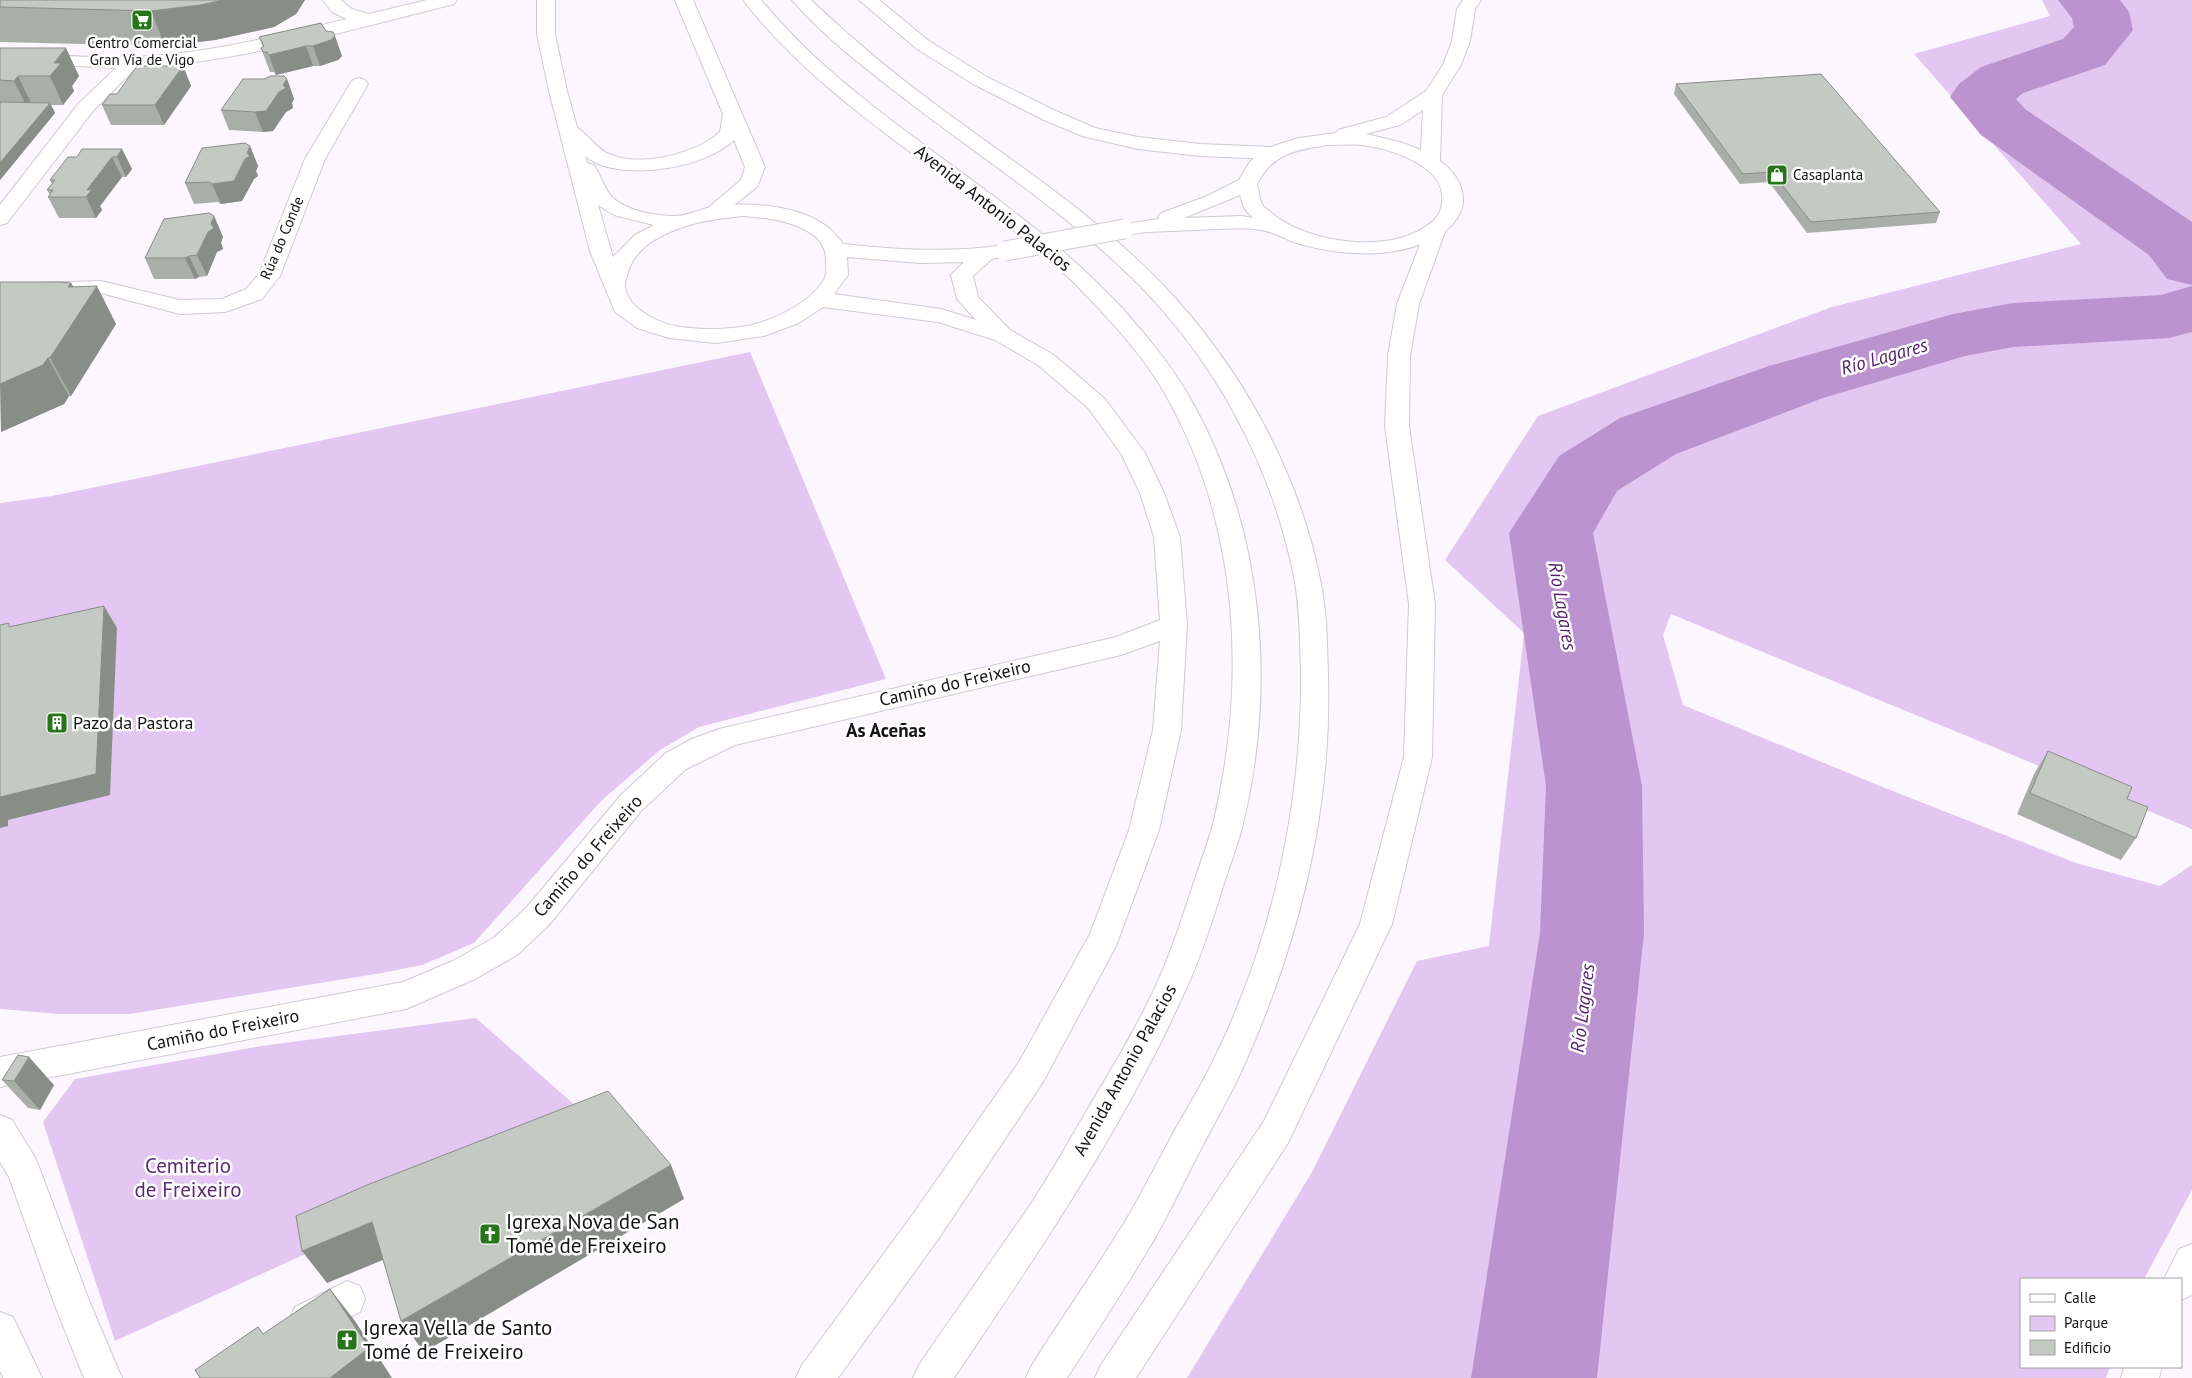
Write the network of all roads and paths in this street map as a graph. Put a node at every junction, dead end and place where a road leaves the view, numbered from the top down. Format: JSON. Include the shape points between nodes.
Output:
{"nodes":[{"id":1,"x":332,"y":0,"type":"edge"},
{"id":2,"x":448,"y":0,"type":"edge"},
{"id":3,"x":546,"y":0,"type":"edge"},
{"id":4,"x":684,"y":0,"type":"edge"},
{"id":5,"x":752,"y":0,"type":"edge"},
{"id":6,"x":801,"y":0,"type":"edge"},
{"id":7,"x":868,"y":0,"type":"edge"},
{"id":8,"x":1472,"y":0,"type":"edge"},
{"id":9,"x":364,"y":18,"type":"junction"},
{"id":10,"x":0,"y":57,"type":"edge"},
{"id":11,"x":131,"y":63,"type":"junction"},
{"id":12,"x":359,"y":84,"type":"dead end"},
{"id":13,"x":1433,"y":95,"type":"junction"},
{"id":14,"x":732,"y":114,"type":"junction"},
{"id":15,"x":569,"y":129,"type":"junction"},
{"id":16,"x":1328,"y":139,"type":"junction"},
{"id":17,"x":1273,"y":153,"type":"junction"},
{"id":18,"x":1430,"y":163,"type":"junction"},
{"id":19,"x":1247,"y":184,"type":"junction"},
{"id":20,"x":712,"y":213,"type":"junction"},
{"id":21,"x":0,"y":219,"type":"edge"},
{"id":22,"x":676,"y":222,"type":"junction"},
{"id":23,"x":1134,"y":228,"type":"junction"},
{"id":24,"x":1277,"y":228,"type":"junction"},
{"id":25,"x":1436,"y":229,"type":"junction"},
{"id":26,"x":836,"y":249,"type":"junction"},
{"id":27,"x":994,"y":253,"type":"junction"},
{"id":28,"x":614,"y":286,"type":"junction"},
{"id":29,"x":0,"y":290,"type":"edge"},
{"id":30,"x":819,"y":300,"type":"junction"},
{"id":31,"x":1003,"y":335,"type":"junction"},
{"id":32,"x":1174,"y":625,"type":"junction"},
{"id":33,"x":0,"y":1072,"type":"edge"},
{"id":34,"x":0,"y":1131,"type":"edge"},
{"id":35,"x":2192,"y":1261,"type":"edge"},
{"id":36,"x":2182,"y":1280,"type":"edge"},
{"id":37,"x":348,"y":1300,"type":"dead end"},
{"id":38,"x":0,"y":1330,"type":"edge"},
{"id":39,"x":280,"y":1334,"type":"edge"},
{"id":40,"x":23,"y":1378,"type":"edge"},
{"id":41,"x":104,"y":1378,"type":"edge"},
{"id":42,"x":815,"y":1378,"type":"edge"},
{"id":43,"x":932,"y":1378,"type":"edge"},
{"id":44,"x":1045,"y":1378,"type":"edge"},
{"id":45,"x":1114,"y":1378,"type":"edge"}],
"edges":[{"from":1,"to":9,"type":"street","via":[[336,8]]},
{"from":2,"to":9,"type":"street"},
{"from":3,"to":15,"type":"street","via":[[546,34]]},
{"from":4,"to":14,"type":"street"},
{"from":5,"to":43,"type":"street","name":"Avenida Antonio Palacios","via":[[792,44],[836,84],[1015,220],[1085,281],[1137,339],[1176,393],[1208,457],[1236,554],[1246,612],[1247,682],[1242,749],[1227,825],[1172,987],[1136,1058],[1046,1211]]},
{"from":6,"to":44,"type":"street","via":[[849,47],[1061,207],[1137,272],[1180,318],[1218,366],[1241,402],[1282,490],[1308,581],[1316,688],[1307,818],[1289,897],[1263,976],[1228,1064],[1140,1229]]},
{"from":7,"to":17,"type":"street","via":[[923,45],[981,80],[1088,132],[1138,144]]},
{"from":8,"to":13,"type":"street","via":[[1466,9],[1461,41],[1452,65]]},
{"from":9,"to":11,"type":"street","via":[[253,47]]},
{"from":10,"to":11,"type":"street"},
{"from":11,"to":21,"type":"street","via":[[86,106]]},
{"from":12,"to":29,"type":"street","name":"Rúa do Conde","via":[[315,159],[269,276],[254,294],[225,305],[180,307],[101,287]]},
{"from":13,"to":16,"type":"street","via":[[1393,121]]},
{"from":13,"to":18,"type":"street"},
{"from":14,"to":15,"type":"street","via":[[730,132],[724,139],[681,160],[658,164],[632,165],[603,159],[590,151]]},
{"from":14,"to":20,"type":"street","via":[[755,167],[750,184]]},
{"from":15,"to":22,"type":"street","via":[[594,185],[608,204],[642,218]]},
{"from":15,"to":28,"type":"street","via":[[597,241]]},
{"from":16,"to":17,"type":"street","via":[[1299,143]]},
{"from":16,"to":18,"type":"street","via":[[1365,140],[1401,148]]},
{"from":17,"to":19,"type":"street","via":[[1255,167]]},
{"from":18,"to":25,"type":"street","via":[[1446,177],[1454,192],[1447,219]]},
{"from":19,"to":23,"type":"street","via":[[1212,201]]},
{"from":19,"to":24,"type":"street","via":[[1253,207]]},
{"from":20,"to":22,"type":"street"},
{"from":20,"to":26,"type":"street","via":[[744,210],[776,213],[802,221],[823,233]]},
{"from":22,"to":28,"type":"street","via":[[642,239],[620,262]]},
{"from":23,"to":24,"type":"street","via":[[1242,222]]},
{"from":23,"to":27,"type":"street","bridge":true},
{"from":24,"to":25,"type":"street","via":[[1315,243],[1359,248],[1403,243]]},
{"from":25,"to":45,"type":"street","via":[[1408,304],[1399,366],[1397,426],[1422,604],[1418,757],[1376,924],[1276,1132]]},
{"from":26,"to":27,"type":"street","via":[[928,256]]},
{"from":26,"to":30,"type":"street","via":[[837,275]]},
{"from":27,"to":31,"type":"street","via":[[962,275],[968,299]]},
{"from":28,"to":30,"type":"street","via":[[623,306],[645,323],[677,333],[716,336],[756,331],[792,318]]},
{"from":30,"to":31,"type":"street","via":[[941,316]]},
{"from":31,"to":32,"type":"street","via":[[1046,360],[1097,404],[1133,453],[1167,537]]},
{"from":32,"to":33,"type":"street","name":"Camiño do Freixeiro","via":[[1121,644],[729,736],[702,747],[676,761],[631,803],[538,916],[506,946],[464,970],[406,995]]},
{"from":32,"to":42,"type":"street","via":[[1167,730],[1144,830],[1105,937],[1031,1072],[926,1226]]},
{"from":34,"to":41,"type":"street","via":[[24,1170],[72,1303]]},
{"from":35,"to":36,"type":"street"},
{"from":37,"to":39,"type":"street"},
{"from":38,"to":40,"type":"street"}]}
